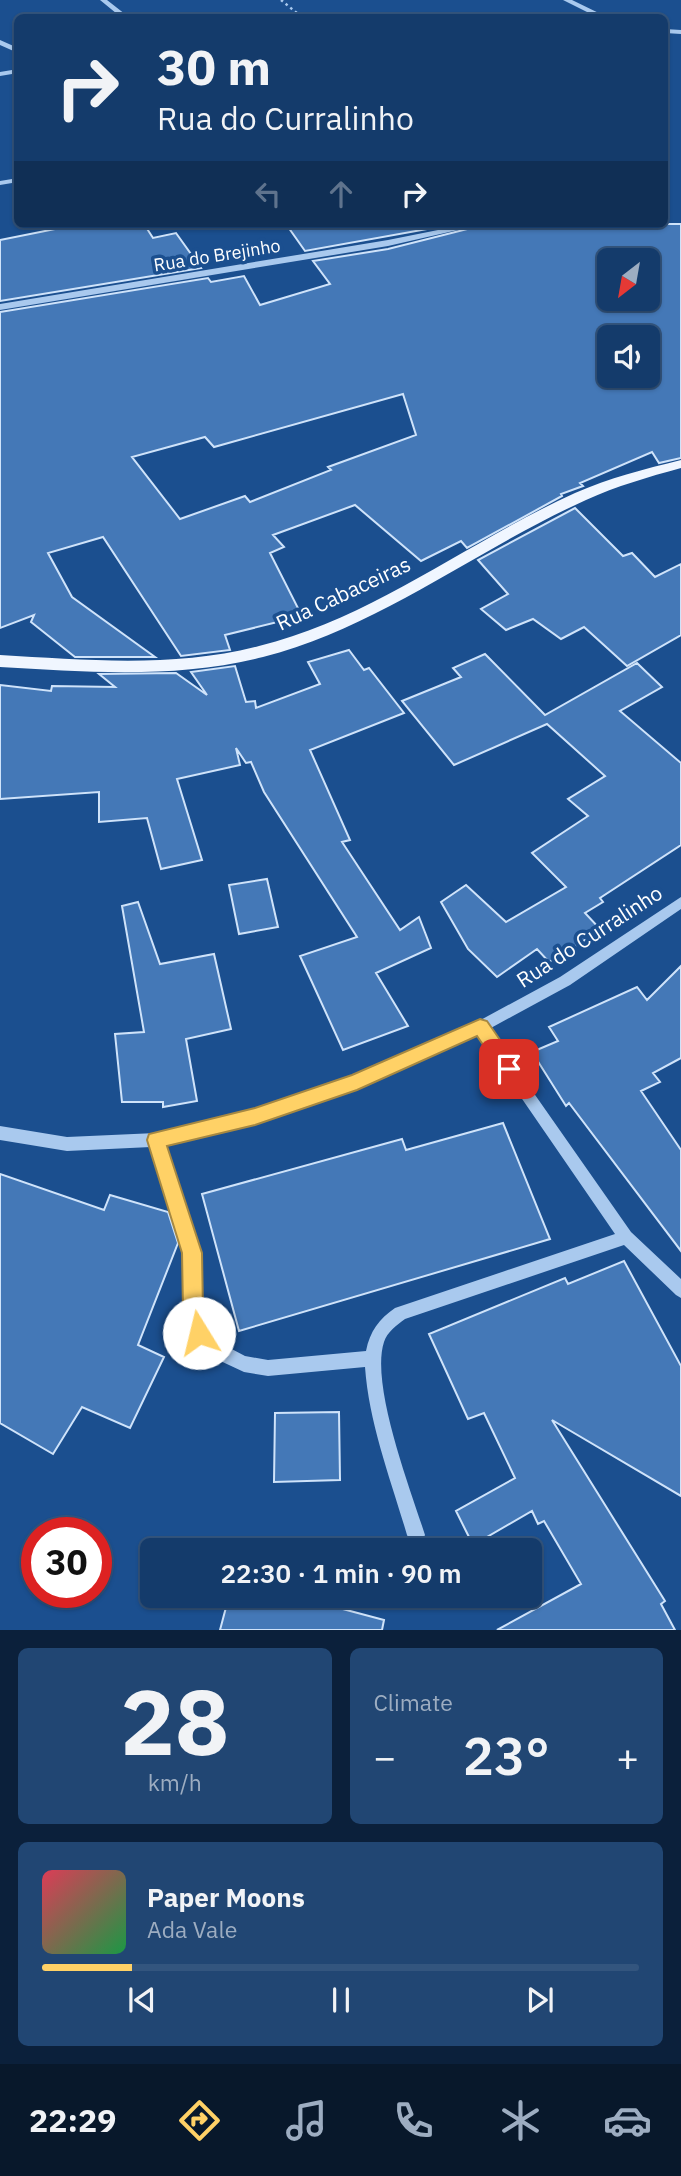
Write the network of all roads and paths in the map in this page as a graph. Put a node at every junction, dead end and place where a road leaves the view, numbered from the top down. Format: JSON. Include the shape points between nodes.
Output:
{"nodes":[{"id":1,"x":104,"y":0,"type":"edge"},
{"id":2,"x":281,"y":0,"type":"edge"},
{"id":3,"x":566,"y":0,"type":"edge"},
{"id":4,"x":122,"y":14,"type":"edge"},
{"id":5,"x":298,"y":14,"type":"edge"},
{"id":6,"x":597,"y":14,"type":"edge"},
{"id":7,"x":461,"y":228,"type":"edge"},
{"id":8,"x":0,"y":307,"type":"edge"},
{"id":9,"x":681,"y":464,"type":"edge"},
{"id":10,"x":0,"y":661,"type":"edge"},
{"id":11,"x":681,"y":902,"type":"edge"},
{"id":12,"x":480,"y":1027,"type":"junction"},
{"id":13,"x":0,"y":1133,"type":"edge"},
{"id":14,"x":156,"y":1140,"type":"junction"},
{"id":15,"x":626,"y":1237,"type":"junction"},
{"id":16,"x":681,"y":1290,"type":"edge"},
{"id":17,"x":372,"y":1358,"type":"junction"},
{"id":18,"x":416,"y":1535,"type":"dead end"}],
"edges":[{"from":1,"to":4,"type":"street"},
{"from":2,"to":5,"type":"path"},
{"from":3,"to":6,"type":"street"},
{"from":7,"to":8,"type":"street","name":"Rua do Brejinho"},
{"from":9,"to":10,"type":"main road","name":"Rua Cabaceiras","via":[[579,496],[338,623],[264,651],[126,668]]},
{"from":11,"to":12,"type":"street","name":"Rua do Curralinho","via":[[565,981]]},
{"from":12,"to":14,"type":"street","name":"Rua do Curralinho","via":[[357,1082],[255,1116]]},
{"from":12,"to":15,"type":"street"},
{"from":13,"to":14,"type":"street","name":"Rua do Curralinho","via":[[67,1144]]},
{"from":14,"to":17,"type":"street","via":[[192,1253],[193,1311],[199,1333],[220,1352],[244,1364],[268,1368]]},
{"from":15,"to":16,"type":"street"},
{"from":15,"to":17,"type":"street","via":[[401,1313],[386,1324]]},
{"from":17,"to":18,"type":"street","via":[[374,1385]]}]}
